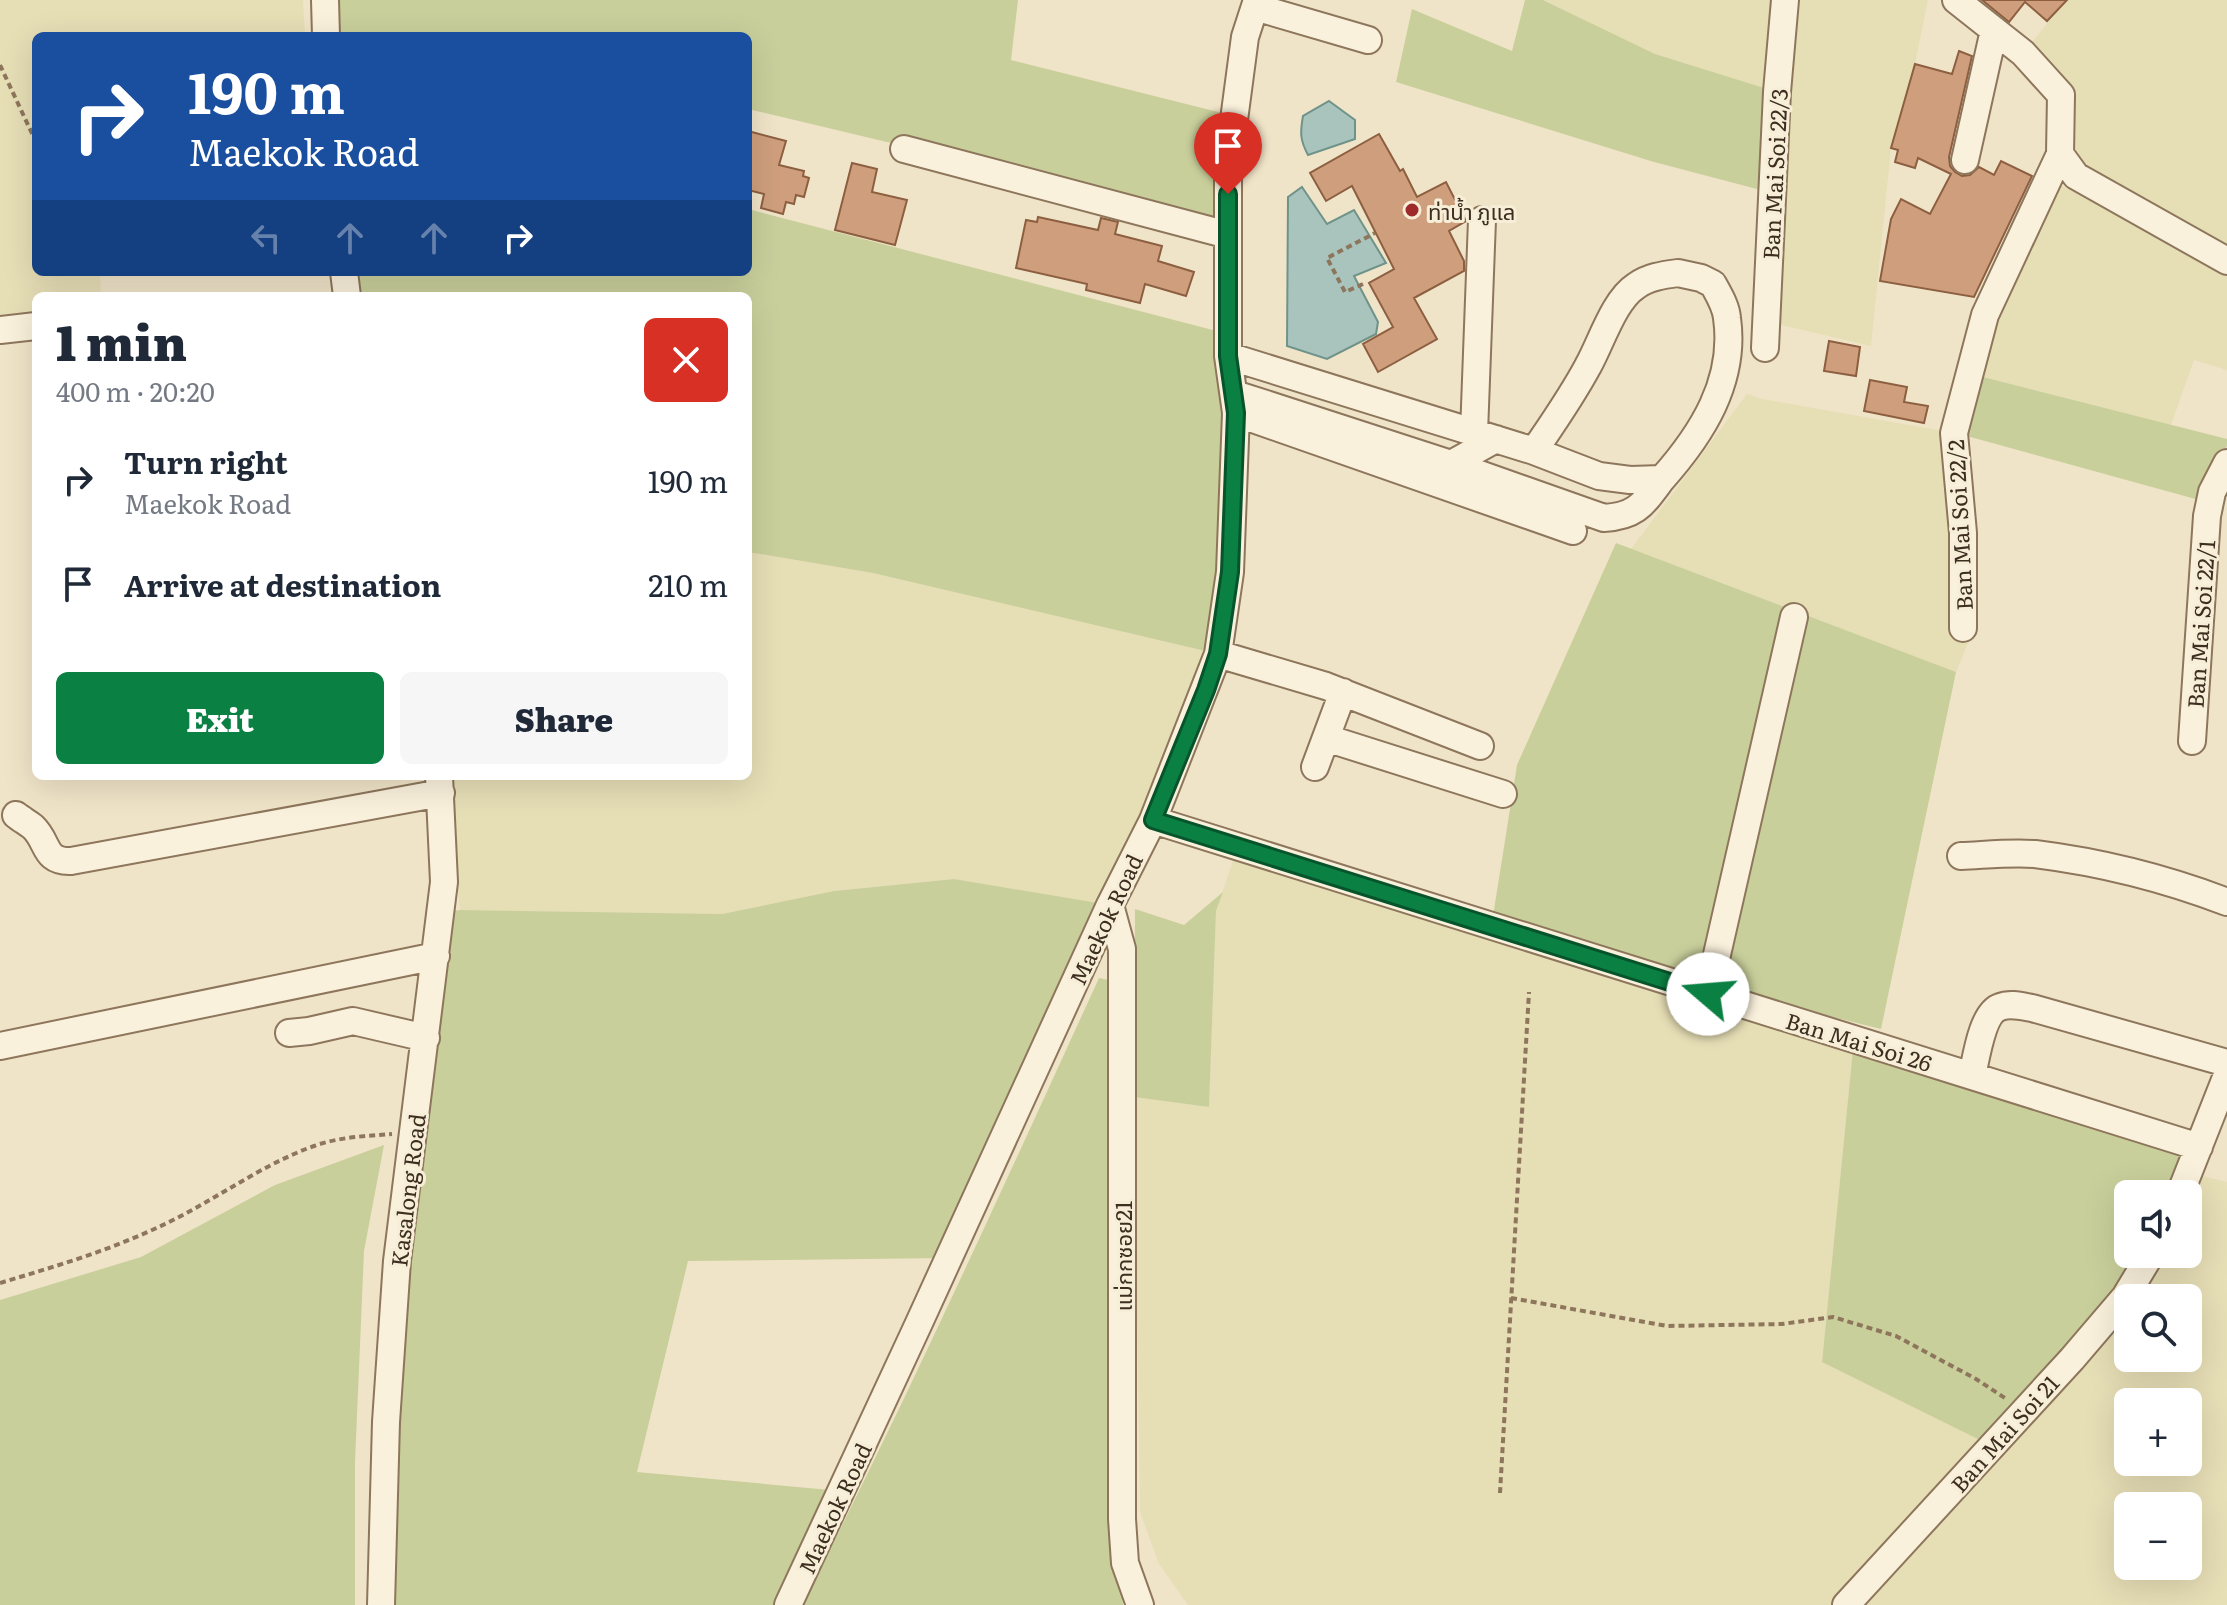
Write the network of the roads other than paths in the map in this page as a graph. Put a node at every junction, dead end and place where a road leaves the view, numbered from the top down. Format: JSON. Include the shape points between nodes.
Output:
{"nodes":[{"id":1,"x":325,"y":0,"type":"edge"},
{"id":2,"x":1785,"y":0,"type":"edge"},
{"id":3,"x":1956,"y":0,"type":"edge"},
{"id":4,"x":1256,"y":4,"type":"edge"},
{"id":5,"x":1994,"y":30,"type":"junction"},
{"id":6,"x":326,"y":32,"type":"edge"},
{"id":7,"x":1368,"y":40,"type":"dead end"},
{"id":8,"x":904,"y":149,"type":"dead end"},
{"id":9,"x":2060,"y":154,"type":"junction"},
{"id":10,"x":1965,"y":160,"type":"dead end"},
{"id":11,"x":1482,"y":220,"type":"dead end"},
{"id":12,"x":1228,"y":235,"type":"junction"},
{"id":13,"x":2227,"y":261,"type":"edge"},
{"id":14,"x":32,"y":326,"type":"edge"},
{"id":15,"x":0,"y":330,"type":"edge"},
{"id":16,"x":1765,"y":348,"type":"dead end"},
{"id":17,"x":1228,"y":356,"type":"junction"},
{"id":18,"x":1235,"y":403,"type":"junction"},
{"id":19,"x":1485,"y":436,"type":"junction"},
{"id":20,"x":1534,"y":451,"type":"junction"},
{"id":21,"x":2227,"y":463,"type":"edge"},
{"id":22,"x":1451,"y":464,"type":"junction"},
{"id":23,"x":1662,"y":479,"type":"junction"},
{"id":24,"x":1573,"y":531,"type":"dead end"},
{"id":25,"x":1794,"y":617,"type":"dead end"},
{"id":26,"x":1963,"y":628,"type":"dead end"},
{"id":27,"x":1218,"y":654,"type":"junction"},
{"id":28,"x":1343,"y":692,"type":"junction"},
{"id":29,"x":1326,"y":738,"type":"junction"},
{"id":30,"x":2192,"y":741,"type":"dead end"},
{"id":31,"x":1480,"y":746,"type":"dead end"},
{"id":32,"x":1315,"y":767,"type":"dead end"},
{"id":33,"x":440,"y":785,"type":"edge"},
{"id":34,"x":1503,"y":794,"type":"dead end"},
{"id":35,"x":16,"y":815,"type":"dead end"},
{"id":36,"x":1153,"y":820,"type":"junction"},
{"id":37,"x":1961,"y":856,"type":"dead end"},
{"id":38,"x":2227,"y":902,"type":"edge"},
{"id":39,"x":1110,"y":905,"type":"junction"},
{"id":40,"x":436,"y":956,"type":"junction"},
{"id":41,"x":1708,"y":994,"type":"junction"},
{"id":42,"x":289,"y":1033,"type":"dead end"},
{"id":43,"x":426,"y":1038,"type":"junction"},
{"id":44,"x":0,"y":1046,"type":"edge"},
{"id":45,"x":2227,"y":1063,"type":"edge"},
{"id":46,"x":2227,"y":1075,"type":"edge"},
{"id":47,"x":1972,"y":1076,"type":"junction"},
{"id":48,"x":2220,"y":1113,"type":"edge"},
{"id":49,"x":2199,"y":1147,"type":"junction"},
{"id":50,"x":2186,"y":1180,"type":"edge"},
{"id":51,"x":2143,"y":1268,"type":"edge"},
{"id":52,"x":381,"y":1605,"type":"edge"},
{"id":53,"x":788,"y":1605,"type":"edge"},
{"id":54,"x":1140,"y":1605,"type":"edge"},
{"id":55,"x":1846,"y":1605,"type":"edge"}],
"edges":[{"from":1,"to":6,"type":"street"},
{"from":2,"to":16,"type":"street","name":"Ban Mai Soi 22/3"},
{"from":3,"to":5,"type":"street"},
{"from":4,"to":7,"type":"street"},
{"from":4,"to":12,"type":"street","name":"Maekok Road","via":[[1245,37],[1228,165]]},
{"from":5,"to":9,"type":"street","via":[[2061,95]]},
{"from":5,"to":10,"type":"street"},
{"from":8,"to":12,"type":"street"},
{"from":9,"to":13,"type":"street","via":[[2076,176]]},
{"from":9,"to":26,"type":"street","name":"Ban Mai Soi 22/2","via":[[1987,310],[1954,433],[1963,533]]},
{"from":11,"to":19,"type":"street"},
{"from":12,"to":17,"type":"street","name":"Maekok Road"},
{"from":14,"to":15,"type":"street"},
{"from":17,"to":18,"type":"street","name":"Maekok Road"},
{"from":17,"to":19,"type":"street"},
{"from":18,"to":22,"type":"street"},
{"from":18,"to":24,"type":"street"},
{"from":18,"to":27,"type":"street","name":"Maekok Road","via":[[1230,572]]},
{"from":19,"to":20,"type":"street"},
{"from":19,"to":22,"type":"street"},
{"from":20,"to":23,"type":"street","via":[[1599,476]]},
{"from":20,"to":23,"type":"street","via":[[1634,287],[1678,273],[1701,278],[1713,284],[1727,316],[1724,382],[1708,417]]},
{"from":21,"to":30,"type":"street","name":"Ban Mai Soi 22/1","via":[[2207,516]]},
{"from":22,"to":23,"type":"street","via":[[1604,518],[1630,513]]},
{"from":25,"to":41,"type":"street"},
{"from":27,"to":28,"type":"street"},
{"from":27,"to":36,"type":"street","name":"Maekok Road"},
{"from":28,"to":29,"type":"street"},
{"from":28,"to":31,"type":"street"},
{"from":29,"to":32,"type":"street"},
{"from":29,"to":34,"type":"street"},
{"from":33,"to":35,"type":"street","via":[[71,861],[50,855],[36,831]]},
{"from":33,"to":40,"type":"street","name":"Kasalong Road","via":[[444,882]]},
{"from":36,"to":39,"type":"street","name":"Maekok Road"},
{"from":36,"to":41,"type":"street","name":"Ban Mai Soi 26"},
{"from":37,"to":38,"type":"street","via":[[2033,854],[2101,866]]},
{"from":39,"to":53,"type":"street","name":"Maekok Road"},
{"from":39,"to":54,"type":"street","name":"แม่กกซอย21","via":[[1122,949],[1122,1519],[1125,1563]]},
{"from":40,"to":43,"type":"street","name":"Kasalong Road"},
{"from":40,"to":44,"type":"street"},
{"from":41,"to":47,"type":"street","name":"Ban Mai Soi 26"},
{"from":42,"to":43,"type":"street","via":[[353,1021]]},
{"from":43,"to":52,"type":"street","name":"Kasalong Road","via":[[397,1261]]},
{"from":45,"to":47,"type":"street","via":[[2012,1005],[1991,1012]]},
{"from":46,"to":48,"type":"street"},
{"from":47,"to":49,"type":"street","name":"Ban Mai Soi 26"},
{"from":48,"to":49,"type":"street"},
{"from":49,"to":50,"type":"street"},
{"from":51,"to":55,"type":"street","name":"Ban Mai Soi 21","via":[[2125,1297]]}]}
